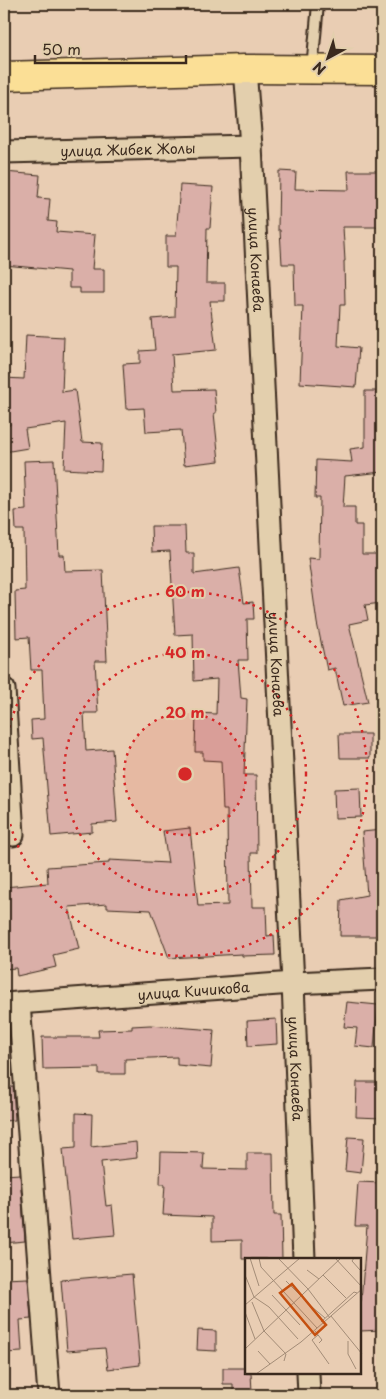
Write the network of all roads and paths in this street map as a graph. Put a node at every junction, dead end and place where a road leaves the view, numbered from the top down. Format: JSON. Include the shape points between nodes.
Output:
{"nodes":[{"id":1,"x":318,"y":4,"type":"edge"},
{"id":2,"x":246,"y":69,"type":"junction"},
{"id":3,"x":312,"y":70,"type":"junction"},
{"id":4,"x":382,"y":70,"type":"edge"},
{"id":5,"x":4,"y":76,"type":"edge"},
{"id":6,"x":251,"y":146,"type":"junction"},
{"id":7,"x":4,"y":152,"type":"edge"},
{"id":8,"x":4,"y":688,"type":"edge"},
{"id":9,"x":13,"y":835,"type":"dead end"},
{"id":10,"x":382,"y":979,"type":"edge"},
{"id":11,"x":293,"y":983,"type":"junction"},
{"id":12,"x":11,"y":1004,"type":"edge"},
{"id":13,"x":304,"y":1258,"type":"edge"},
{"id":14,"x":308,"y":1374,"type":"edge"},
{"id":15,"x":49,"y":1395,"type":"edge"},
{"id":16,"x":309,"y":1395,"type":"edge"}],
"edges":[{"from":1,"to":3,"type":"lane"},
{"from":2,"to":3,"type":"main road"},
{"from":2,"to":5,"type":"main road"},
{"from":2,"to":6,"type":"street","name":"улица Конаева"},
{"from":3,"to":4,"type":"main road"},
{"from":6,"to":7,"type":"street","name":"улица Жибек Жолы"},
{"from":6,"to":11,"type":"street","name":"улица Конаева"},
{"from":8,"to":9,"type":"street"},
{"from":10,"to":11,"type":"street","name":"улица Кичикова"},
{"from":11,"to":12,"type":"street","name":"улица Кичикова"},
{"from":11,"to":13,"type":"street","name":"улица Конаева"},
{"from":12,"to":15,"type":"street"},
{"from":14,"to":16,"type":"street"}]}
